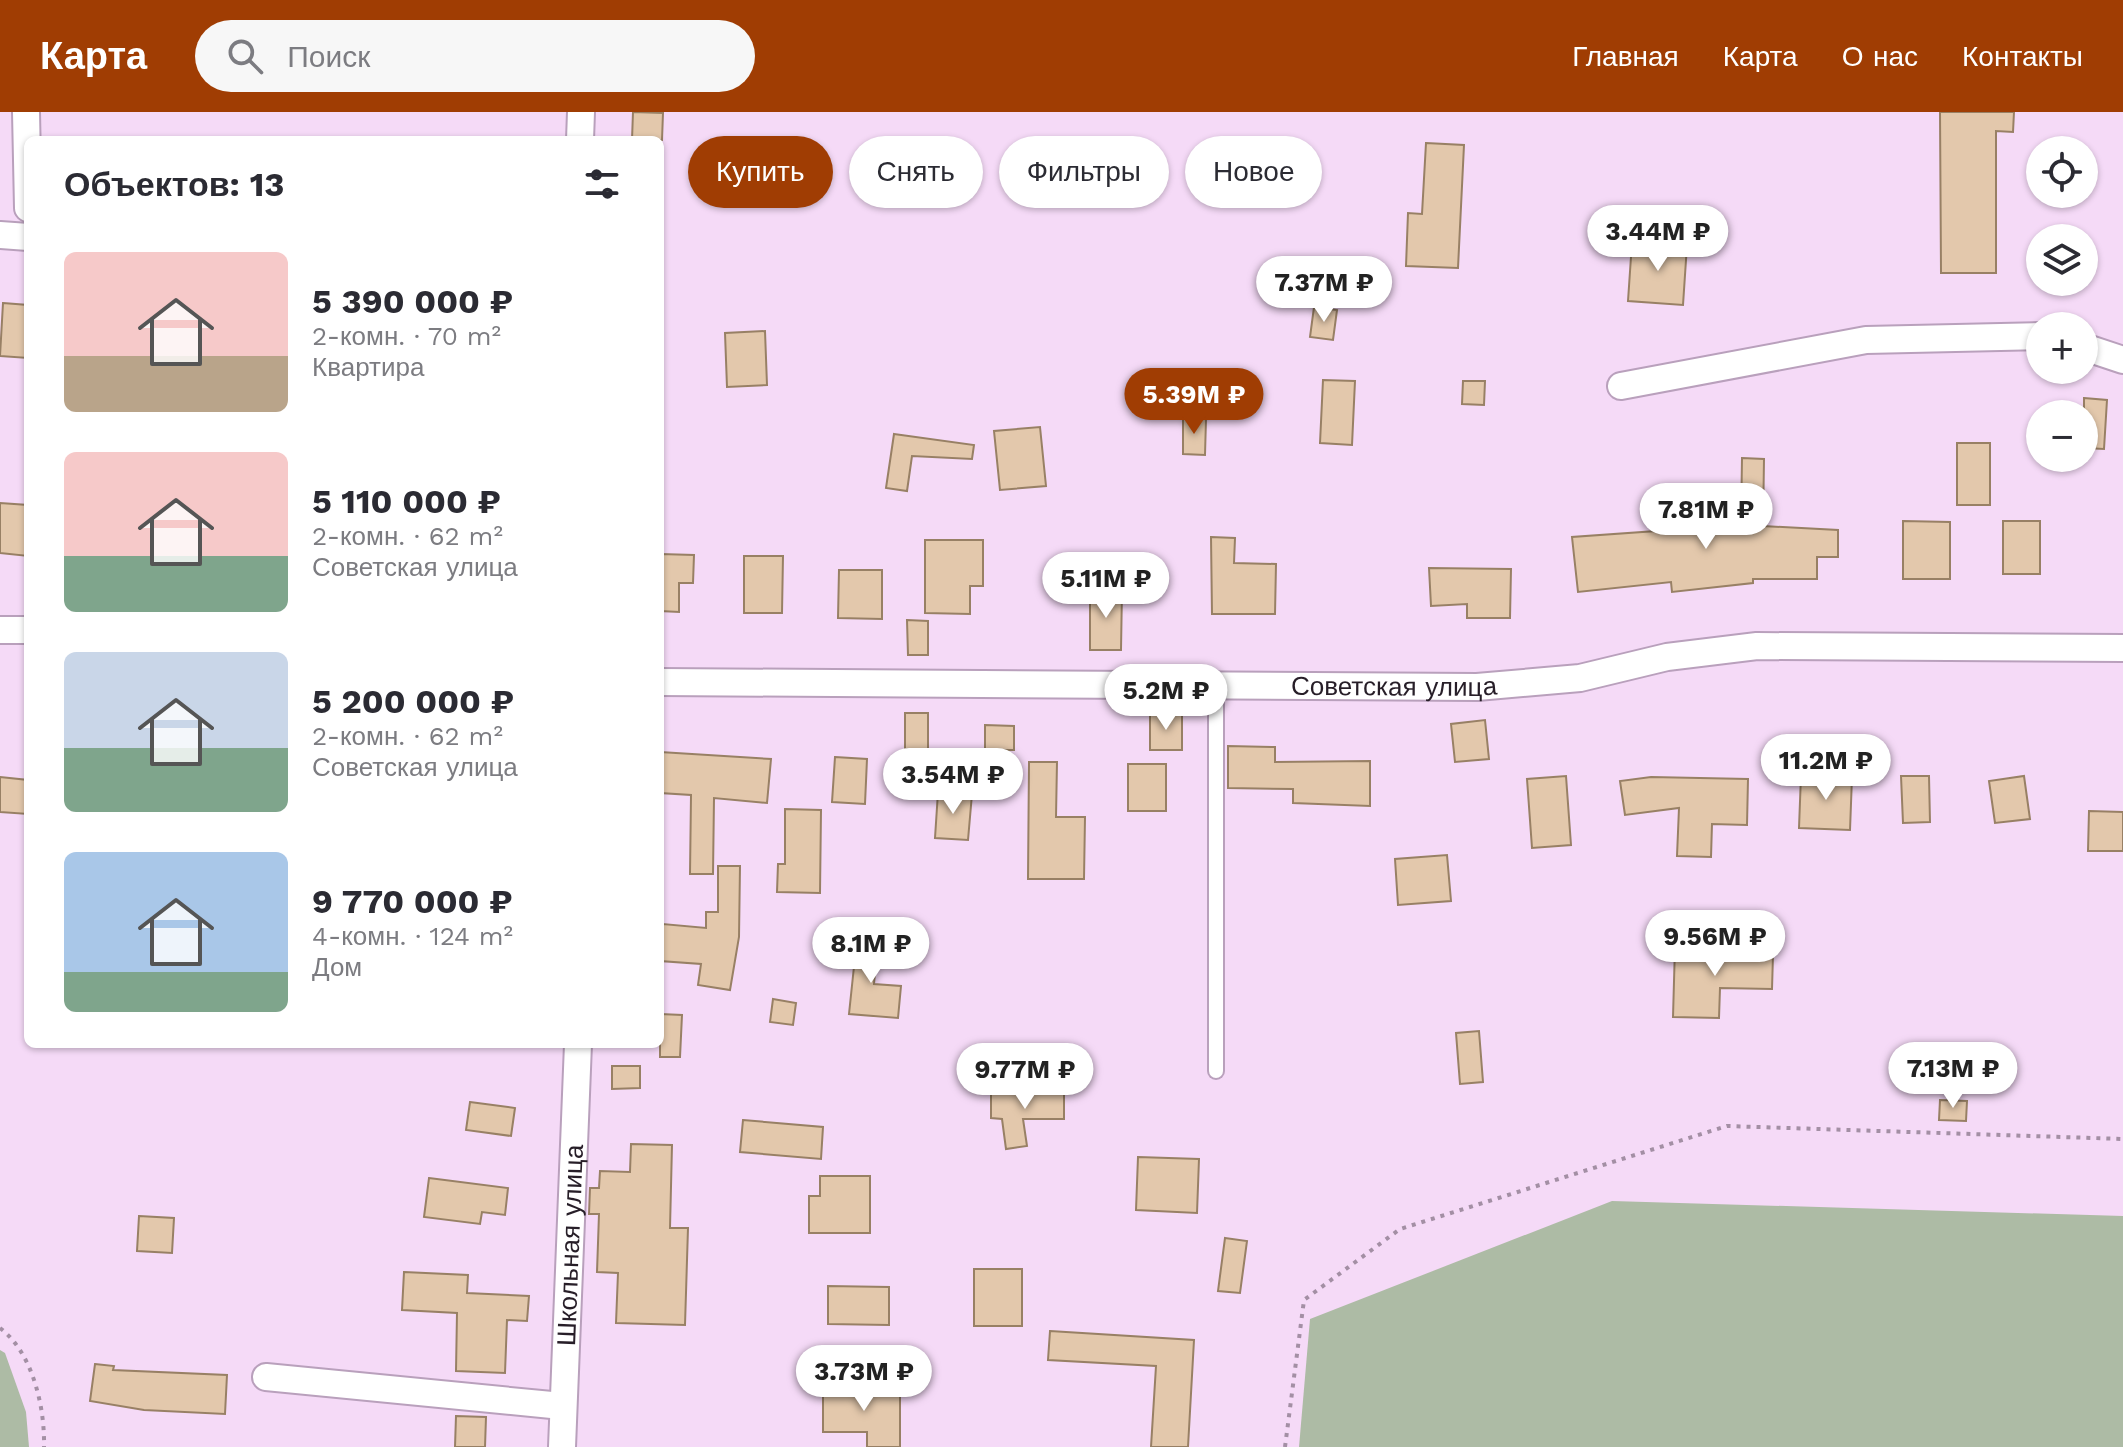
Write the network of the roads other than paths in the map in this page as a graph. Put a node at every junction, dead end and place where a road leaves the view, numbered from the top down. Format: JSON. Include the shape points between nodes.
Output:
{"nodes":[{"id":1,"x":26,"y":112,"type":"edge"},
{"id":2,"x":581,"y":112,"type":"edge"},
{"id":3,"x":26,"y":136,"type":"edge"},
{"id":4,"x":580,"y":136,"type":"edge"},
{"id":5,"x":0,"y":235,"type":"edge"},
{"id":6,"x":24,"y":237,"type":"edge"},
{"id":7,"x":2026,"y":336,"type":"edge"},
{"id":8,"x":2098,"y":352,"type":"edge"},
{"id":9,"x":2123,"y":360,"type":"edge"},
{"id":10,"x":1621,"y":386,"type":"dead end"},
{"id":11,"x":0,"y":630,"type":"edge"},
{"id":12,"x":24,"y":630,"type":"edge"},
{"id":13,"x":2123,"y":648,"type":"edge"},
{"id":14,"x":664,"y":682,"type":"edge"},
{"id":15,"x":1216,"y":685,"type":"junction"},
{"id":16,"x":578,"y":1048,"type":"edge"},
{"id":17,"x":1216,"y":1071,"type":"dead end"},
{"id":18,"x":266,"y":1377,"type":"dead end"},
{"id":19,"x":562,"y":1406,"type":"junction"},
{"id":20,"x":562,"y":1447,"type":"edge"}],
"edges":[{"from":1,"to":3,"type":"street"},
{"from":2,"to":4,"type":"street"},
{"from":5,"to":6,"type":"street"},
{"from":7,"to":10,"type":"street","via":[[1866,340]]},
{"from":8,"to":9,"type":"street"},
{"from":11,"to":12,"type":"street"},
{"from":13,"to":15,"type":"street","name":"Советская улица","via":[[1757,646],[1667,657],[1580,678],[1477,687]]},
{"from":14,"to":15,"type":"street","name":"Советская улица"},
{"from":15,"to":17,"type":"lane"},
{"from":16,"to":19,"type":"street","name":"Школьная улица"},
{"from":18,"to":19,"type":"street"},
{"from":19,"to":20,"type":"street","name":"Школьная улица"}]}
